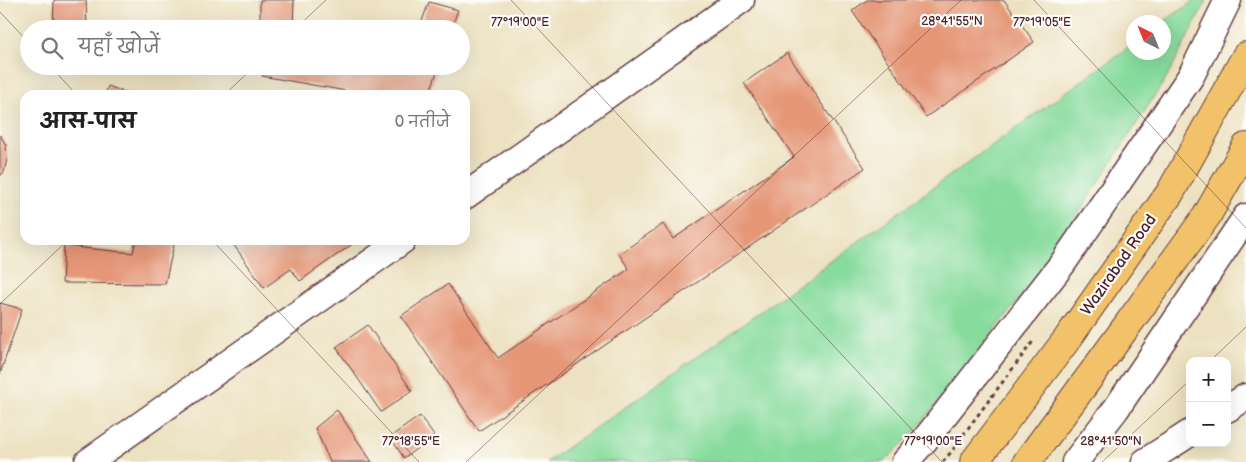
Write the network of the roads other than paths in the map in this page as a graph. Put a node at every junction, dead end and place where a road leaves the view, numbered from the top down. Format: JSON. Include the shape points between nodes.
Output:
{"nodes":[{"id":1,"x":741,"y":0,"type":"edge"},
{"id":2,"x":1228,"y":0,"type":"edge"},
{"id":3,"x":1246,"y":56,"type":"edge"},
{"id":4,"x":1246,"y":147,"type":"edge"},
{"id":5,"x":470,"y":192,"type":"edge"},
{"id":6,"x":1246,"y":217,"type":"edge"},
{"id":7,"x":396,"y":245,"type":"edge"},
{"id":8,"x":1246,"y":397,"type":"edge"},
{"id":9,"x":1231,"y":406,"type":"edge"},
{"id":10,"x":1186,"y":436,"type":"edge"},
{"id":11,"x":88,"y":462,"type":"edge"},
{"id":12,"x":905,"y":462,"type":"edge"},
{"id":13,"x":974,"y":462,"type":"edge"},
{"id":14,"x":1027,"y":462,"type":"edge"},
{"id":15,"x":1075,"y":462,"type":"edge"},
{"id":16,"x":1145,"y":462,"type":"edge"}],
"edges":[{"from":1,"to":5,"type":"street"},
{"from":2,"to":12,"type":"street","via":[[1191,76],[1063,263]]},
{"from":3,"to":13,"type":"highway","name":"Wazirabad Road","via":[[1170,193],[1068,338]]},
{"from":4,"to":14,"type":"highway","via":[[1206,217]]},
{"from":6,"to":15,"type":"street","via":[[1116,409]]},
{"from":7,"to":11,"type":"street"},
{"from":8,"to":9,"type":"street"},
{"from":10,"to":16,"type":"street"}]}
